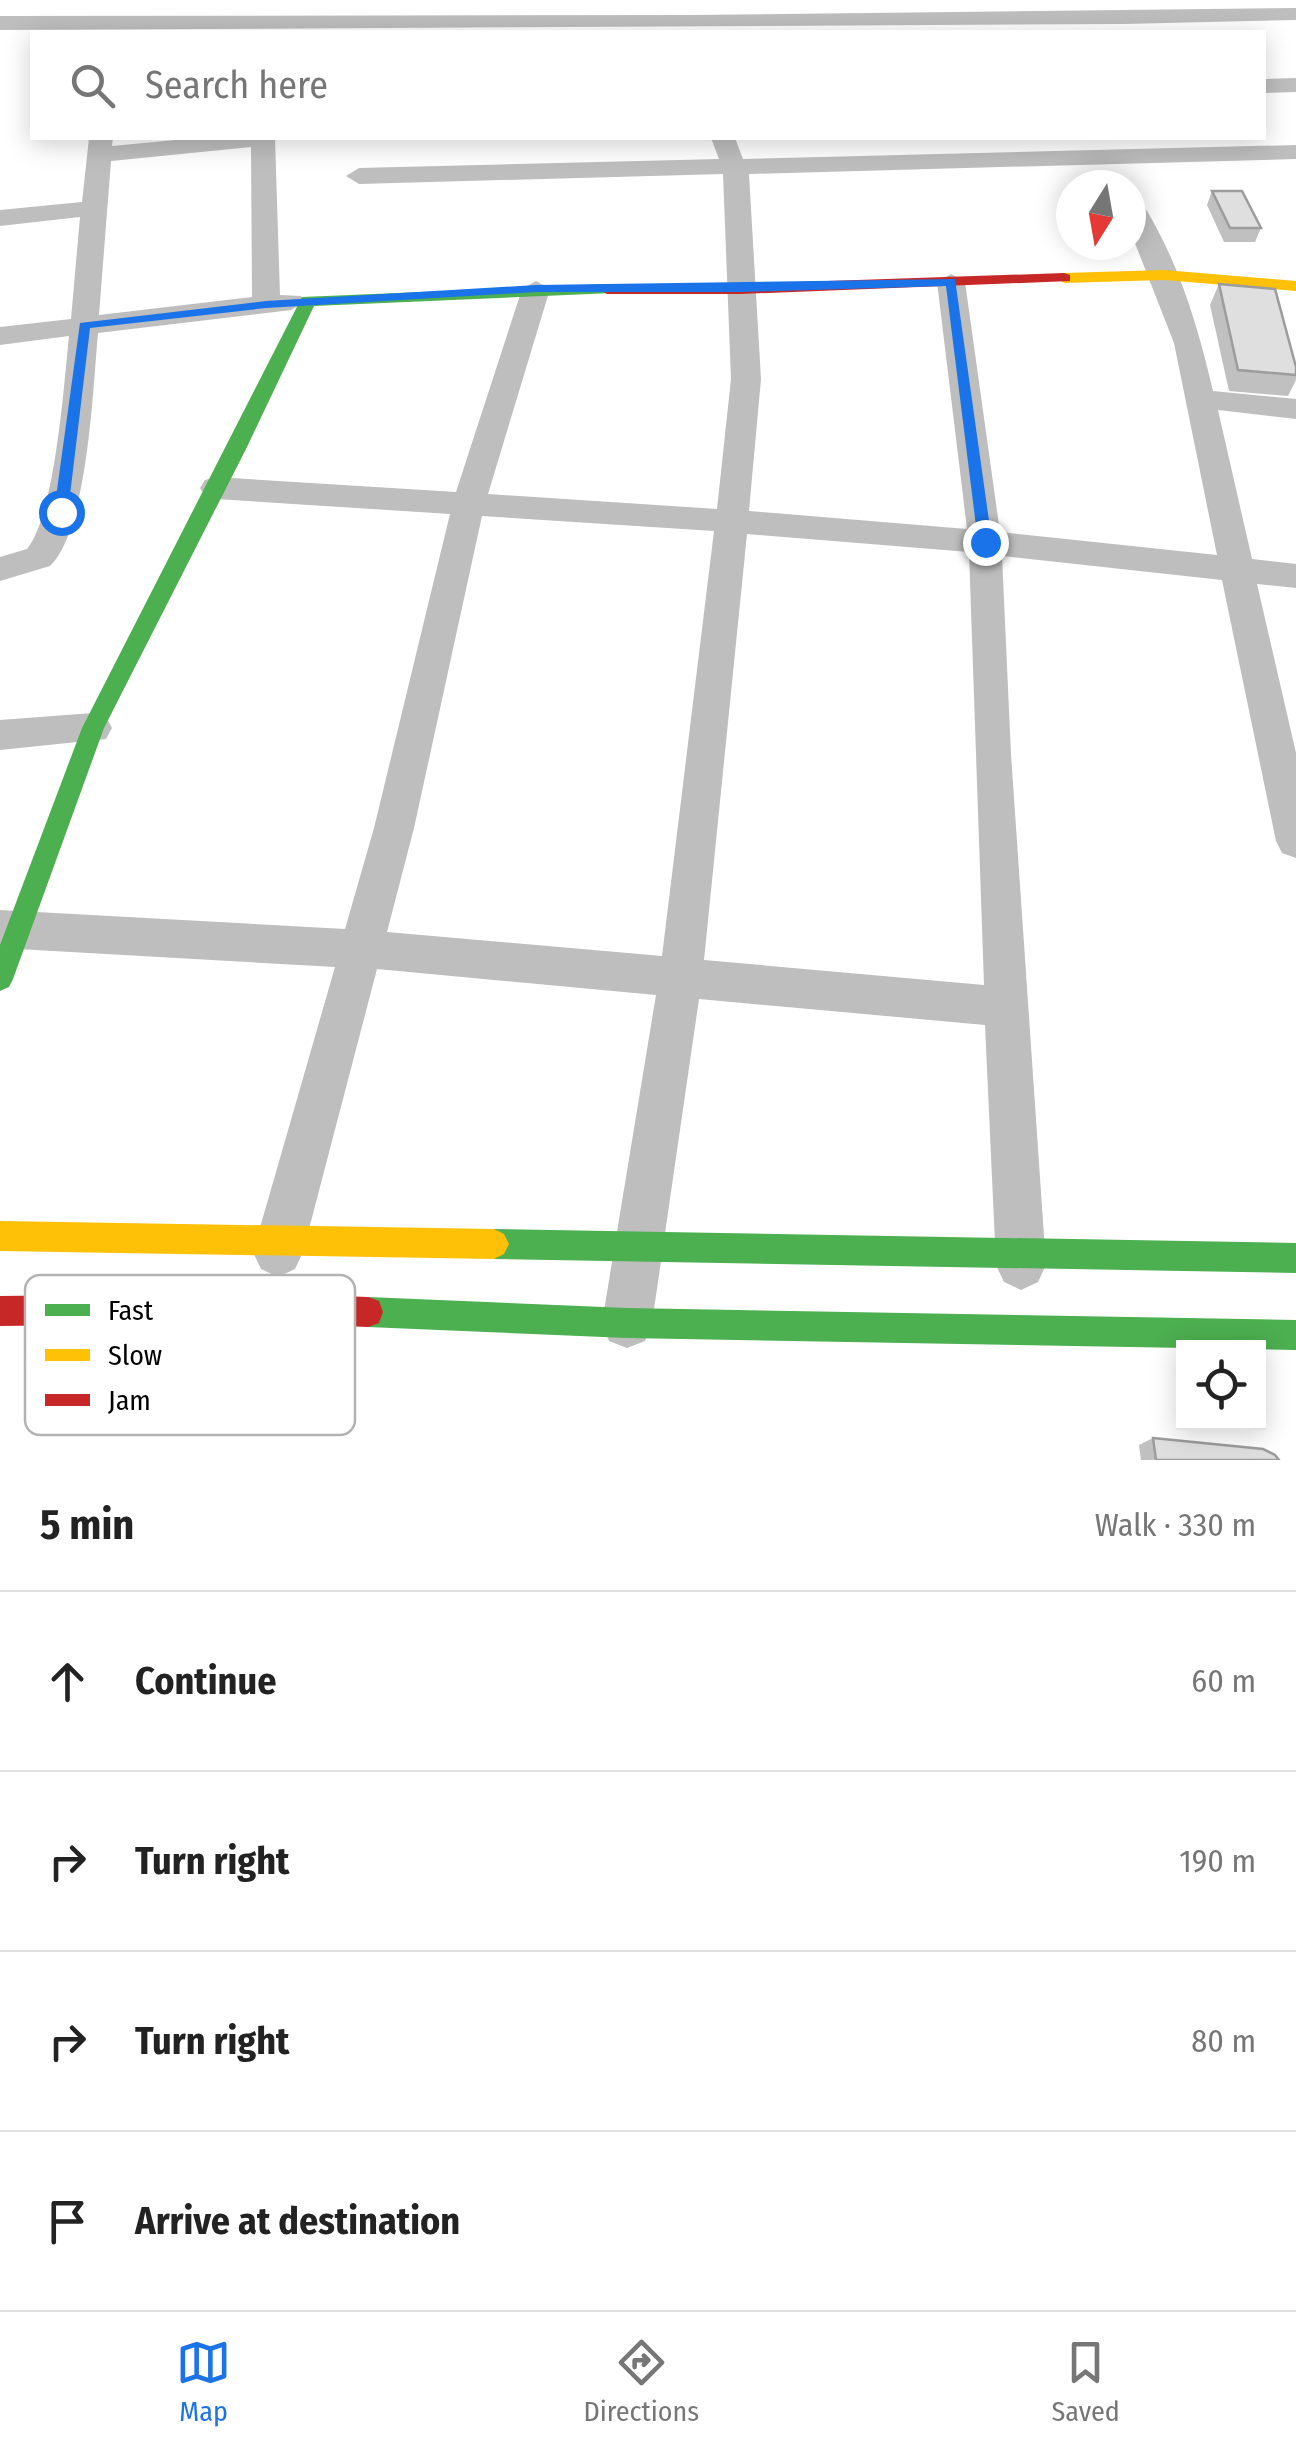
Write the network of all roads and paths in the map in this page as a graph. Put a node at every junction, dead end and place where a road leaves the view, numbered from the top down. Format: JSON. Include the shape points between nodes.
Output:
{"nodes":[{"id":1,"x":122,"y":0,"type":"edge"},
{"id":2,"x":916,"y":8,"type":"edge"},
{"id":3,"x":1296,"y":14,"type":"edge"},
{"id":4,"x":0,"y":22,"type":"edge"},
{"id":5,"x":1128,"y":26,"type":"edge"},
{"id":6,"x":692,"y":27,"type":"edge"},
{"id":7,"x":116,"y":28,"type":"edge"},
{"id":8,"x":257,"y":28,"type":"edge"},
{"id":9,"x":1296,"y":85,"type":"edge"},
{"id":10,"x":1266,"y":86,"type":"edge"},
{"id":11,"x":222,"y":140,"type":"edge"},
{"id":12,"x":263,"y":140,"type":"edge"},
{"id":13,"x":100,"y":146,"type":"edge"},
{"id":14,"x":1104,"y":148,"type":"edge"},
{"id":15,"x":728,"y":151,"type":"edge"},
{"id":16,"x":1296,"y":152,"type":"edge"},
{"id":17,"x":358,"y":176,"type":"dead end"},
{"id":18,"x":96,"y":208,"type":"junction"},
{"id":19,"x":0,"y":218,"type":"edge"},
{"id":20,"x":1146,"y":237,"type":"edge"},
{"id":21,"x":1164,"y":275,"type":"junction"},
{"id":22,"x":951,"y":282,"type":"junction"},
{"id":23,"x":1296,"y":286,"type":"edge"},
{"id":24,"x":536,"y":288,"type":"junction"},
{"id":25,"x":742,"y":289,"type":"junction"},
{"id":26,"x":308,"y":301,"type":"junction"},
{"id":27,"x":266,"y":304,"type":"junction"},
{"id":28,"x":84,"y":325,"type":"junction"},
{"id":29,"x":0,"y":336,"type":"edge"},
{"id":30,"x":1201,"y":399,"type":"junction"},
{"id":31,"x":1296,"y":409,"type":"edge"},
{"id":32,"x":216,"y":488,"type":"junction"},
{"id":33,"x":468,"y":506,"type":"junction"},
{"id":34,"x":732,"y":521,"type":"junction"},
{"id":35,"x":985,"y":542,"type":"junction"},
{"id":36,"x":0,"y":569,"type":"edge"},
{"id":37,"x":1239,"y":570,"type":"junction"},
{"id":38,"x":1296,"y":576,"type":"edge"},
{"id":39,"x":92,"y":728,"type":"junction"},
{"id":40,"x":0,"y":736,"type":"edge"},
{"id":41,"x":1296,"y":841,"type":"edge"},
{"id":42,"x":10,"y":929,"type":"edge"},
{"id":43,"x":362,"y":949,"type":"junction"},
{"id":44,"x":681,"y":975,"type":"junction"},
{"id":45,"x":0,"y":979,"type":"edge"},
{"id":46,"x":1006,"y":1008,"type":"junction"},
{"id":47,"x":0,"y":1236,"type":"edge"},
{"id":48,"x":282,"y":1242,"type":"junction"},
{"id":49,"x":638,"y":1248,"type":"junction"},
{"id":50,"x":1021,"y":1254,"type":"junction"},
{"id":51,"x":1296,"y":1258,"type":"edge"},
{"id":52,"x":272,"y":1275,"type":"edge"},
{"id":53,"x":0,"y":1311,"type":"edge"},
{"id":54,"x":25,"y":1311,"type":"edge"},
{"id":55,"x":355,"y":1312,"type":"edge"},
{"id":56,"x":627,"y":1323,"type":"junction"},
{"id":57,"x":1023,"y":1328,"type":"junction"},
{"id":58,"x":1296,"y":1335,"type":"edge"}],
"edges":[{"from":1,"to":7,"type":"street"},
{"from":2,"to":5,"type":"street"},
{"from":2,"to":6,"type":"street"},
{"from":3,"to":5,"type":"street"},
{"from":4,"to":7,"type":"street"},
{"from":6,"to":8,"type":"street"},
{"from":7,"to":8,"type":"street"},
{"from":9,"to":10,"type":"street"},
{"from":11,"to":13,"type":"street"},
{"from":12,"to":27,"type":"street"},
{"from":13,"to":18,"type":"street"},
{"from":14,"to":15,"type":"street"},
{"from":14,"to":16,"type":"street"},
{"from":15,"to":17,"type":"street"},
{"from":15,"to":25,"type":"street"},
{"from":18,"to":19,"type":"street"},
{"from":18,"to":28,"type":"street"},
{"from":20,"to":21,"type":"street"},
{"from":21,"to":22,"type":"street"},
{"from":21,"to":23,"type":"street"},
{"from":21,"to":30,"type":"street"},
{"from":22,"to":25,"type":"street"},
{"from":22,"to":35,"type":"street"},
{"from":24,"to":25,"type":"street"},
{"from":24,"to":26,"type":"street"},
{"from":24,"to":33,"type":"street"},
{"from":25,"to":34,"type":"street","via":[[746,379]]},
{"from":26,"to":27,"type":"street"},
{"from":26,"to":32,"type":"street"},
{"from":27,"to":28,"type":"street"},
{"from":28,"to":29,"type":"street"},
{"from":28,"to":36,"type":"street","via":[[56,527],[44,554]]},
{"from":30,"to":31,"type":"street"},
{"from":30,"to":37,"type":"street"},
{"from":32,"to":33,"type":"street"},
{"from":32,"to":39,"type":"street"},
{"from":33,"to":34,"type":"street"},
{"from":33,"to":43,"type":"street"},
{"from":34,"to":35,"type":"street"},
{"from":34,"to":44,"type":"street"},
{"from":35,"to":37,"type":"street"},
{"from":35,"to":46,"type":"street"},
{"from":37,"to":38,"type":"street"},
{"from":37,"to":41,"type":"street"},
{"from":39,"to":40,"type":"street"},
{"from":39,"to":42,"type":"street"},
{"from":42,"to":43,"type":"street"},
{"from":42,"to":45,"type":"street"},
{"from":43,"to":44,"type":"street"},
{"from":43,"to":48,"type":"street"},
{"from":44,"to":46,"type":"street"},
{"from":44,"to":49,"type":"street"},
{"from":46,"to":50,"type":"street"},
{"from":47,"to":48,"type":"street"},
{"from":48,"to":49,"type":"street"},
{"from":48,"to":52,"type":"street"},
{"from":49,"to":50,"type":"street"},
{"from":49,"to":56,"type":"street"},
{"from":50,"to":51,"type":"street"},
{"from":50,"to":57,"type":"street"},
{"from":53,"to":54,"type":"street"},
{"from":55,"to":56,"type":"street"},
{"from":56,"to":57,"type":"street"},
{"from":57,"to":58,"type":"street"}]}
